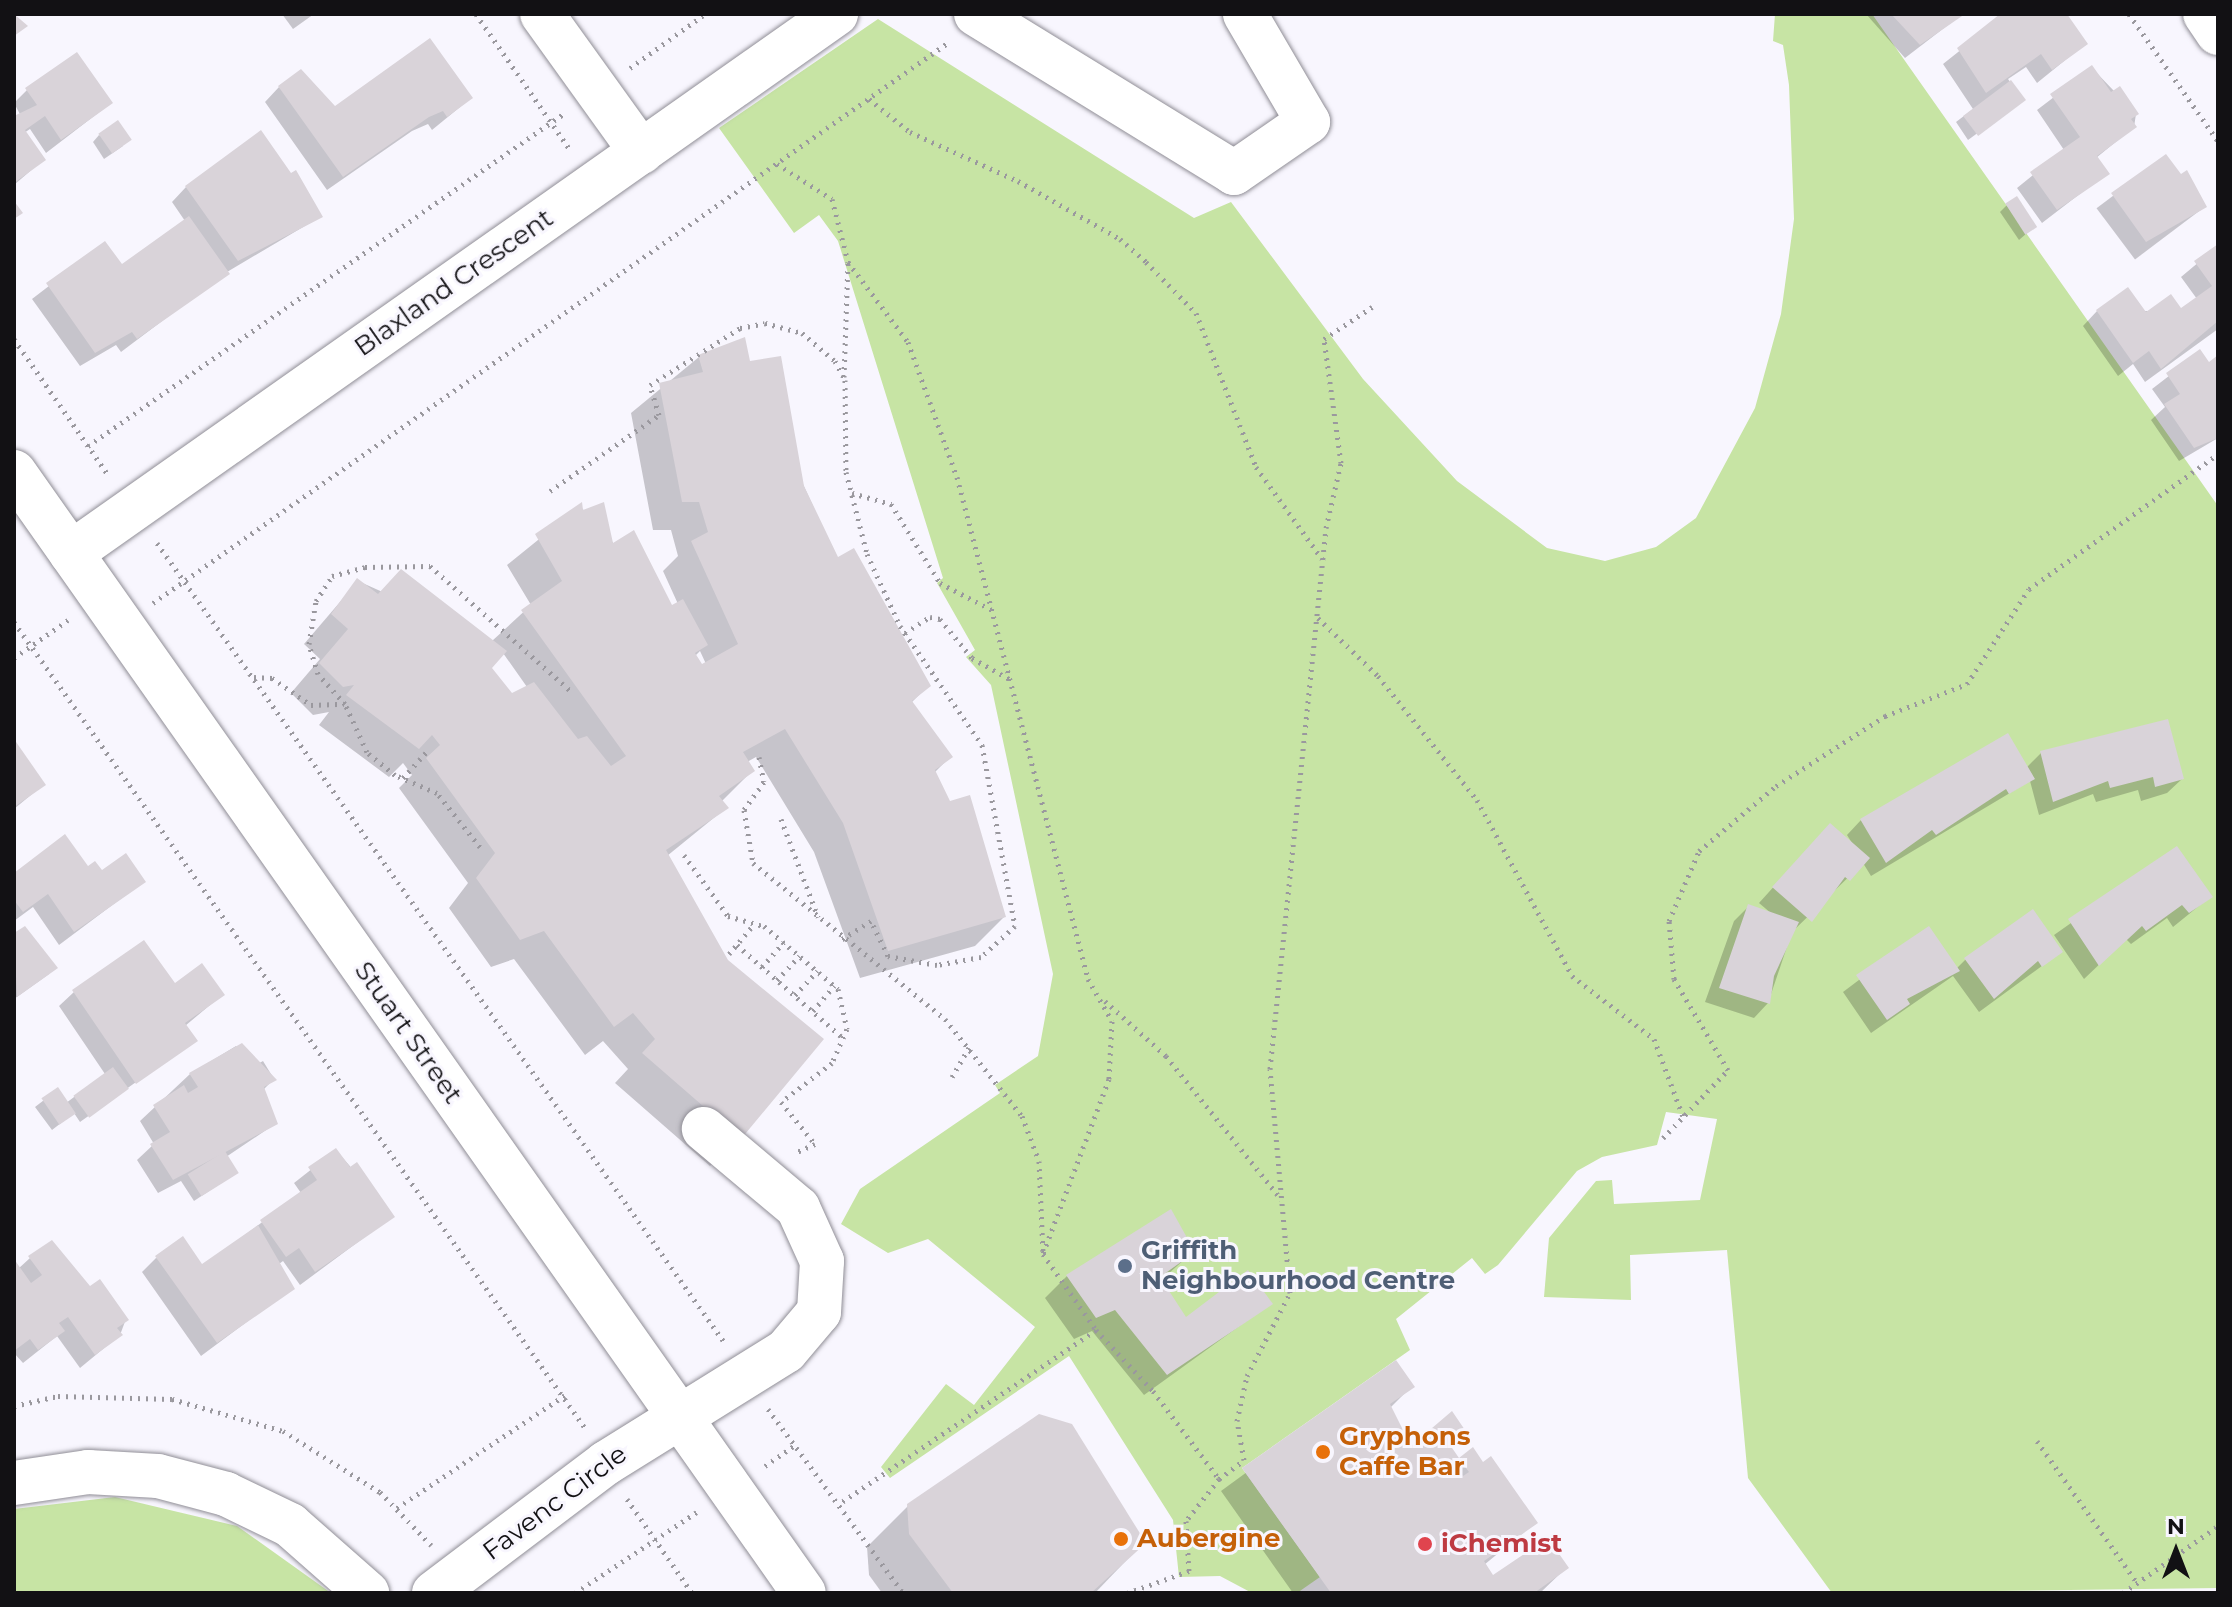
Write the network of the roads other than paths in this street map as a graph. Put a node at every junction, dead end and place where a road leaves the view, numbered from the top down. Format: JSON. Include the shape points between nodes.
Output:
{"nodes":[{"id":1,"x":542,"y":14,"type":"edge"},
{"id":2,"x":836,"y":14,"type":"edge"},
{"id":3,"x":1245,"y":14,"type":"edge"},
{"id":4,"x":2205,"y":14,"type":"edge"},
{"id":5,"x":979,"y":16,"type":"edge"},
{"id":6,"x":2218,"y":33,"type":"edge"},
{"id":7,"x":641,"y":152,"type":"junction"},
{"id":8,"x":14,"y":472,"type":"edge"},
{"id":9,"x":71,"y":553,"type":"junction"},
{"id":10,"x":704,"y":1129,"type":"dead end"},
{"id":11,"x":678,"y":1415,"type":"junction"},
{"id":12,"x":14,"y":1483,"type":"edge"},
{"id":13,"x":446,"y":1584,"type":"edge"},
{"id":14,"x":367,"y":1593,"type":"edge"},
{"id":15,"x":804,"y":1593,"type":"edge"}],
"edges":[{"from":1,"to":7,"type":"street"},
{"from":2,"to":7,"type":"street","name":"Blaxland Crescent"},
{"from":3,"to":5,"type":"street","via":[[1308,122],[1234,173]]},
{"from":4,"to":6,"type":"street"},
{"from":7,"to":9,"type":"street","name":"Blaxland Crescent"},
{"from":8,"to":9,"type":"street","name":"Stuart Street"},
{"from":9,"to":11,"type":"street","name":"Stuart Street"},
{"from":10,"to":11,"type":"street","name":"Favenc Circle","via":[[798,1208],[822,1261],[819,1312],[786,1351]]},
{"from":11,"to":13,"type":"street","name":"Favenc Circle"},
{"from":11,"to":15,"type":"street","name":"Stuart Street"},
{"from":12,"to":14,"type":"street","via":[[116,1473],[226,1494],[290,1525]]}]}
